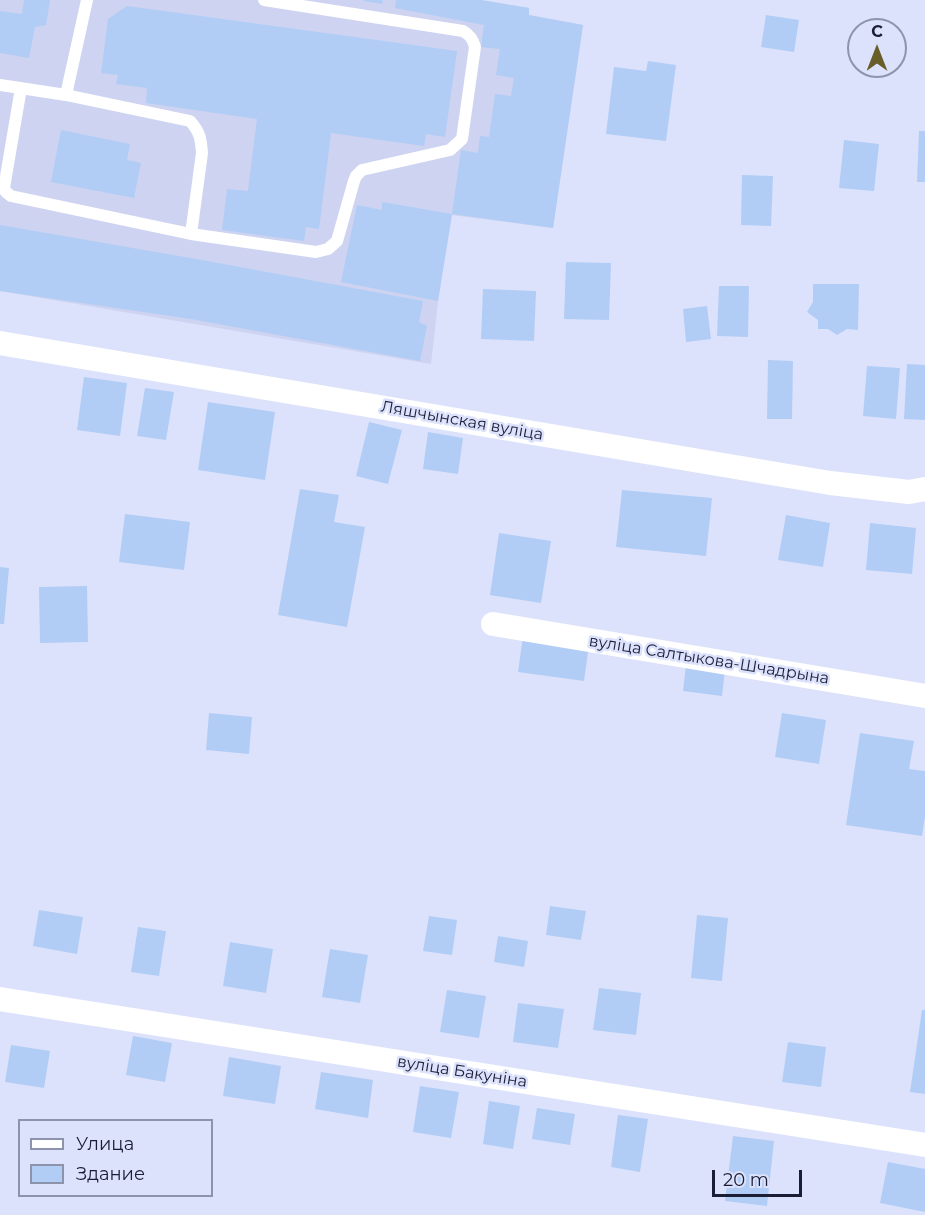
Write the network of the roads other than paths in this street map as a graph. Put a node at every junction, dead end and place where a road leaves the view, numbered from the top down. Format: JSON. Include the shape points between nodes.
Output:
{"nodes":[{"id":1,"x":87,"y":0,"type":"edge"},
{"id":2,"x":264,"y":0,"type":"edge"},
{"id":3,"x":0,"y":85,"type":"edge"},
{"id":4,"x":21,"y":88,"type":"junction"},
{"id":5,"x":66,"y":95,"type":"junction"},
{"id":6,"x":191,"y":234,"type":"junction"},
{"id":7,"x":0,"y":343,"type":"edge"},
{"id":8,"x":925,"y":489,"type":"edge"},
{"id":9,"x":493,"y":624,"type":"dead end"},
{"id":10,"x":925,"y":696,"type":"edge"},
{"id":11,"x":0,"y":999,"type":"edge"},
{"id":12,"x":925,"y":1145,"type":"edge"}],
"edges":[{"from":1,"to":5,"type":"lane"},
{"from":2,"to":6,"type":"lane","via":[[469,35],[475,47],[462,139],[450,150],[362,170],[354,181],[337,241],[328,249],[316,252]]},
{"from":3,"to":4,"type":"lane"},
{"from":4,"to":5,"type":"lane"},
{"from":4,"to":6,"type":"lane","via":[[6,192]]},
{"from":5,"to":6,"type":"lane","via":[[190,121],[197,129],[202,153]]},
{"from":7,"to":8,"type":"street","name":"Ляшчынская вуліца","via":[[830,483],[909,492]]},
{"from":9,"to":10,"type":"street","name":"вуліца Салтыкова-Шчадрына"},
{"from":11,"to":12,"type":"street","name":"вуліца Бакуніна"}]}
